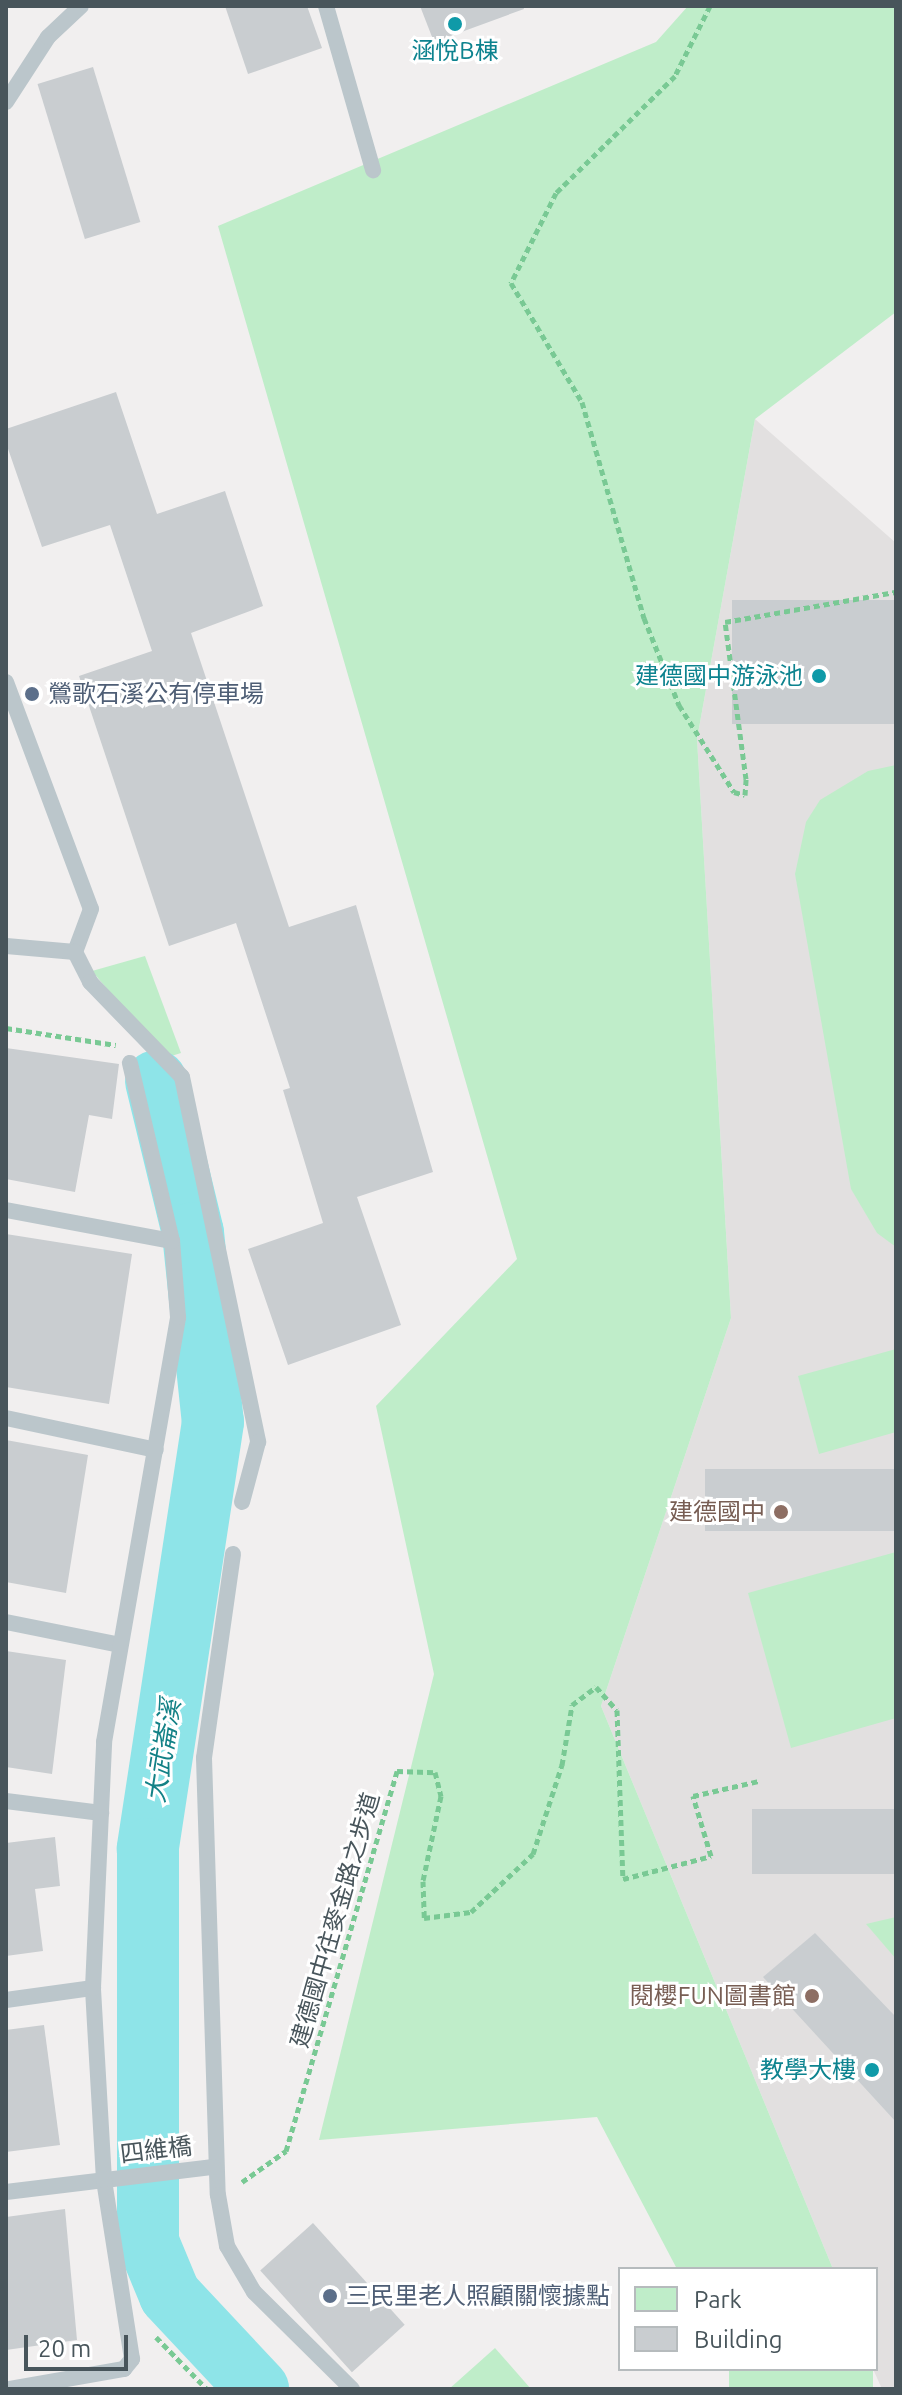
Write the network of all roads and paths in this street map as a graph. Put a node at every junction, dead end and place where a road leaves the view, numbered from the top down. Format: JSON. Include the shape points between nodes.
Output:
{"nodes":[{"id":1,"x":81,"y":6,"type":"edge"},
{"id":2,"x":326,"y":6,"type":"edge"},
{"id":3,"x":710,"y":6,"type":"edge"},
{"id":4,"x":6,"y":102,"type":"edge"},
{"id":5,"x":373,"y":170,"type":"dead end"},
{"id":6,"x":896,"y":592,"type":"edge"},
{"id":7,"x":6,"y":682,"type":"edge"},
{"id":8,"x":6,"y":946,"type":"edge"},
{"id":9,"x":75,"y":952,"type":"junction"},
{"id":10,"x":6,"y":1028,"type":"edge"},
{"id":11,"x":130,"y":1063,"type":"joint"},
{"id":12,"x":6,"y":1210,"type":"edge"},
{"id":13,"x":172,"y":1241,"type":"junction"},
{"id":14,"x":6,"y":1418,"type":"edge"},
{"id":15,"x":156,"y":1450,"type":"junction"},
{"id":16,"x":242,"y":1502,"type":"dead end"},
{"id":17,"x":233,"y":1554,"type":"dead end"},
{"id":18,"x":6,"y":1622,"type":"edge"},
{"id":19,"x":120,"y":1645,"type":"junction"},
{"id":20,"x":759,"y":1781,"type":"dead end"},
{"id":21,"x":6,"y":1801,"type":"edge"},
{"id":22,"x":101,"y":1813,"type":"junction"},
{"id":23,"x":93,"y":1988,"type":"junction"},
{"id":24,"x":6,"y":2000,"type":"edge"},
{"id":25,"x":214,"y":2167,"type":"junction"},
{"id":26,"x":104,"y":2180,"type":"junction"},
{"id":27,"x":6,"y":2192,"type":"edge"},
{"id":28,"x":218,"y":2195,"type":"junction"},
{"id":29,"x":126,"y":2324,"type":"junction"},
{"id":30,"x":10,"y":2389,"type":"edge"},
{"id":31,"x":207,"y":2389,"type":"edge"},
{"id":32,"x":352,"y":2389,"type":"edge"}],
"edges":[{"from":1,"to":4,"type":"lane","via":[[48,37]]},
{"from":2,"to":5,"type":"lane"},
{"from":3,"to":6,"type":"path","via":[[675,76],[556,193],[511,283],[582,402],[644,618],[679,705],[734,792],[745,795],[746,779],[725,622]]},
{"from":7,"to":9,"type":"lane","via":[[91,909]]},
{"from":8,"to":9,"type":"lane"},
{"from":9,"to":16,"type":"lane","via":[[90,982],[182,1077],[258,1442]]},
{"from":10,"to":11,"type":"path","via":[[118,1045]]},
{"from":11,"to":13,"type":"lane"},
{"from":12,"to":13,"type":"lane"},
{"from":13,"to":15,"type":"lane","via":[[178,1317]]},
{"from":14,"to":15,"type":"lane"},
{"from":15,"to":19,"type":"lane"},
{"from":17,"to":25,"type":"lane","via":[[204,1758]]},
{"from":18,"to":19,"type":"lane"},
{"from":19,"to":22,"type":"lane","via":[[104,1742]]},
{"from":20,"to":28,"type":"path","name":"建德國中往麥金路之步道","via":[[693,1796],[711,1856],[623,1879],[617,1710],[596,1687],[572,1705],[562,1765],[533,1854],[471,1912],[424,1918],[423,1881],[441,1796],[435,1772],[397,1771],[286,2151]]},
{"from":21,"to":22,"type":"lane"},
{"from":22,"to":23,"type":"lane"},
{"from":23,"to":24,"type":"lane"},
{"from":23,"to":26,"type":"lane"},
{"from":25,"to":26,"type":"lane","name":"四維橋"},
{"from":25,"to":28,"type":"lane"},
{"from":26,"to":27,"type":"lane","name":"四維橋"},
{"from":26,"to":29,"type":"lane"},
{"from":28,"to":32,"type":"lane","via":[[227,2246],[254,2292]]},
{"from":29,"to":30,"type":"lane","via":[[132,2359],[124,2369]]},
{"from":29,"to":31,"type":"path","via":[[156,2337]]}]}
